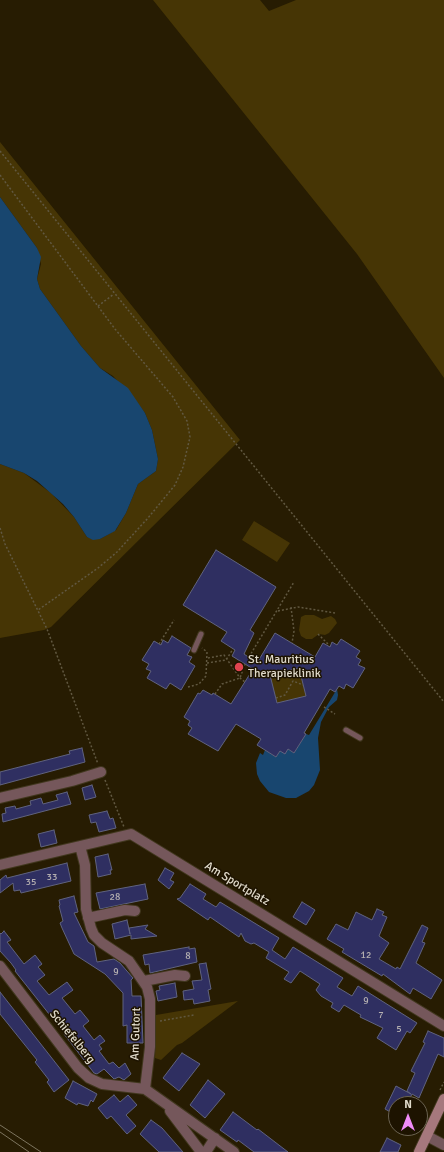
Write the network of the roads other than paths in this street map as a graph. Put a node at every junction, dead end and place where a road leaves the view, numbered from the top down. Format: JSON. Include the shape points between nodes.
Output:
{"nodes":[{"id":1,"x":201,"y":634,"type":"dead end"},
{"id":2,"x":195,"y":647,"type":"road end"},
{"id":3,"x":346,"y":730,"type":"dead end"},
{"id":4,"x":360,"y":738,"type":"dead end"},
{"id":5,"x":101,"y":772,"type":"road end"},
{"id":6,"x":0,"y":798,"type":"edge"},
{"id":7,"x":80,"y":846,"type":"junction"},
{"id":8,"x":0,"y":866,"type":"edge"},
{"id":9,"x":135,"y":911,"type":"dead end"},
{"id":10,"x":88,"y":918,"type":"junction"},
{"id":11,"x":0,"y":966,"type":"edge"},
{"id":12,"x":185,"y":976,"type":"dead end"},
{"id":13,"x":144,"y":981,"type":"junction"},
{"id":14,"x":444,"y":1026,"type":"edge"},
{"id":15,"x":145,"y":1089,"type":"junction"},
{"id":16,"x":444,"y":1099,"type":"edge"},
{"id":17,"x":164,"y":1103,"type":"junction"},
{"id":18,"x":428,"y":1134,"type":"edge"},
{"id":19,"x":427,"y":1136,"type":"joint"},
{"id":20,"x":215,"y":1138,"type":"junction"},
{"id":21,"x":444,"y":1145,"type":"edge"},
{"id":22,"x":200,"y":1152,"type":"edge"},
{"id":23,"x":206,"y":1152,"type":"edge"},
{"id":24,"x":234,"y":1152,"type":"edge"},
{"id":25,"x":419,"y":1152,"type":"edge"}],
"edges":[{"from":1,"to":2,"type":"lane"},
{"from":3,"to":4,"type":"lane"},
{"from":5,"to":6,"type":"street"},
{"from":7,"to":8,"type":"street"},
{"from":7,"to":10,"type":"street","name":"Am Gutort","via":[[85,865],[84,892]]},
{"from":7,"to":14,"type":"street","name":"Am Sportplatz","via":[[130,834]]},
{"from":9,"to":10,"type":"street","via":[[126,910]]},
{"from":10,"to":13,"type":"street","name":"Am Gutort","via":[[94,935],[129,961]]},
{"from":11,"to":15,"type":"street","name":"Schiefelberg","via":[[78,1068],[89,1078],[102,1084]]},
{"from":12,"to":13,"type":"street","via":[[175,975]]},
{"from":13,"to":15,"type":"street","name":"Am Gutort","via":[[150,999],[150,1047]]},
{"from":15,"to":17,"type":"street","name":"Schiefelberg"},
{"from":16,"to":18,"type":"main road"},
{"from":17,"to":20,"type":"street","name":"Schiefelberg"},
{"from":17,"to":22,"type":"street","name":"Schiefelberg"},
{"from":19,"to":21,"type":"street"},
{"from":19,"to":25,"type":"main road"},
{"from":20,"to":23,"type":"street"},
{"from":20,"to":24,"type":"street","name":"Schiefelberg"}]}
